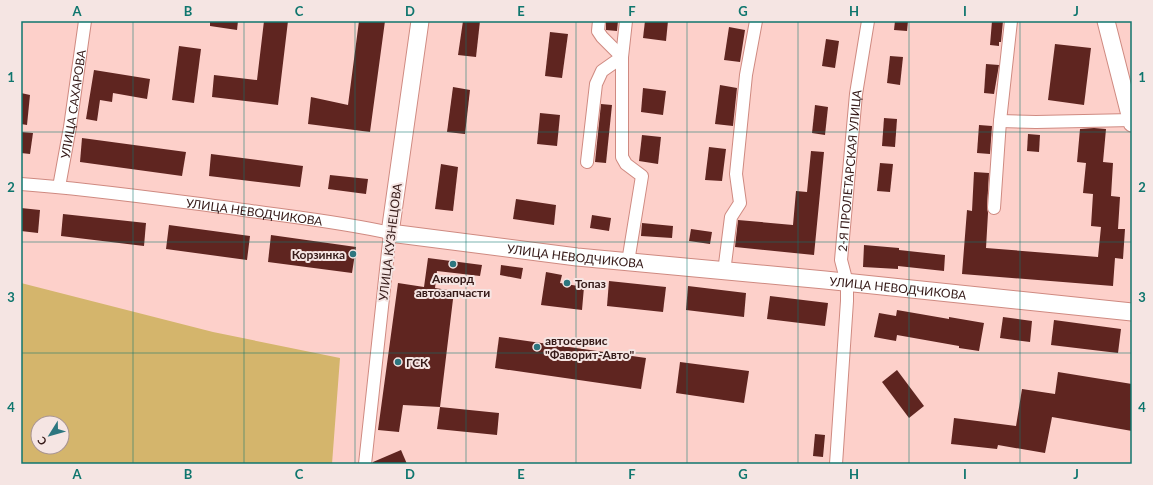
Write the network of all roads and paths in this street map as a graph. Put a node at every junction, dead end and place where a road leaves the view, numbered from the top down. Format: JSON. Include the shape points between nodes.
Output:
{"nodes":[{"id":1,"x":85,"y":21,"type":"edge"},
{"id":2,"x":420,"y":21,"type":"edge"},
{"id":3,"x":599,"y":21,"type":"edge"},
{"id":4,"x":626,"y":21,"type":"edge"},
{"id":5,"x":756,"y":21,"type":"edge"},
{"id":6,"x":868,"y":21,"type":"edge"},
{"id":7,"x":1011,"y":21,"type":"edge"},
{"id":8,"x":1106,"y":21,"type":"edge"},
{"id":9,"x":622,"y":57,"type":"junction"},
{"id":10,"x":1000,"y":121,"type":"junction"},
{"id":11,"x":1132,"y":122,"type":"edge"},
{"id":12,"x":587,"y":162,"type":"dead end"},
{"id":13,"x":21,"y":184,"type":"edge"},
{"id":14,"x":59,"y":187,"type":"junction"},
{"id":15,"x":994,"y":208,"type":"dead end"},
{"id":16,"x":390,"y":233,"type":"junction"},
{"id":17,"x":628,"y":262,"type":"junction"},
{"id":18,"x":724,"y":272,"type":"junction"},
{"id":19,"x":847,"y":283,"type":"junction"},
{"id":20,"x":1132,"y":312,"type":"edge"},
{"id":21,"x":365,"y":464,"type":"edge"},
{"id":22,"x":836,"y":464,"type":"edge"}],
"edges":[{"from":1,"to":14,"type":"street","name":"УЛИЦА САХАРОВА"},
{"from":2,"to":16,"type":"main road","name":"УЛИЦА КУЗНЕЦОВА"},
{"from":3,"to":9,"type":"street","via":[[598,31]]},
{"from":4,"to":9,"type":"street"},
{"from":5,"to":18,"type":"street","via":[[746,75],[736,174],[740,203],[731,217]]},
{"from":6,"to":19,"type":"street","name":"2-Я ПРОЛЕТАРСКАЯ УЛИЦА","via":[[856,94],[842,260]]},
{"from":7,"to":10,"type":"street"},
{"from":8,"to":11,"type":"main road"},
{"from":9,"to":12,"type":"street","via":[[602,71],[596,84]]},
{"from":9,"to":17,"type":"street","via":[[622,156],[626,164],[642,176]]},
{"from":10,"to":11,"type":"street"},
{"from":10,"to":15,"type":"street"},
{"from":13,"to":14,"type":"street","name":"УЛИЦА НЕВОДЧИКОВА"},
{"from":14,"to":16,"type":"street","name":"УЛИЦА НЕВОДЧИКОВА","via":[[301,218]]},
{"from":16,"to":17,"type":"main road","name":"УЛИЦА НЕВОДЧИКОВА","via":[[577,258]]},
{"from":16,"to":21,"type":"street","name":"УЛИЦА КУЗНЕЦОВА"},
{"from":17,"to":18,"type":"main road","name":"УЛИЦА НЕВОДЧИКОВА"},
{"from":18,"to":19,"type":"main road","name":"УЛИЦА НЕВОДЧИКОВА"},
{"from":19,"to":20,"type":"main road","name":"УЛИЦА НЕВОДЧИКОВА"},
{"from":19,"to":22,"type":"street","name":"2-Я ПРОЛЕТАРСКАЯ УЛИЦА"}]}
